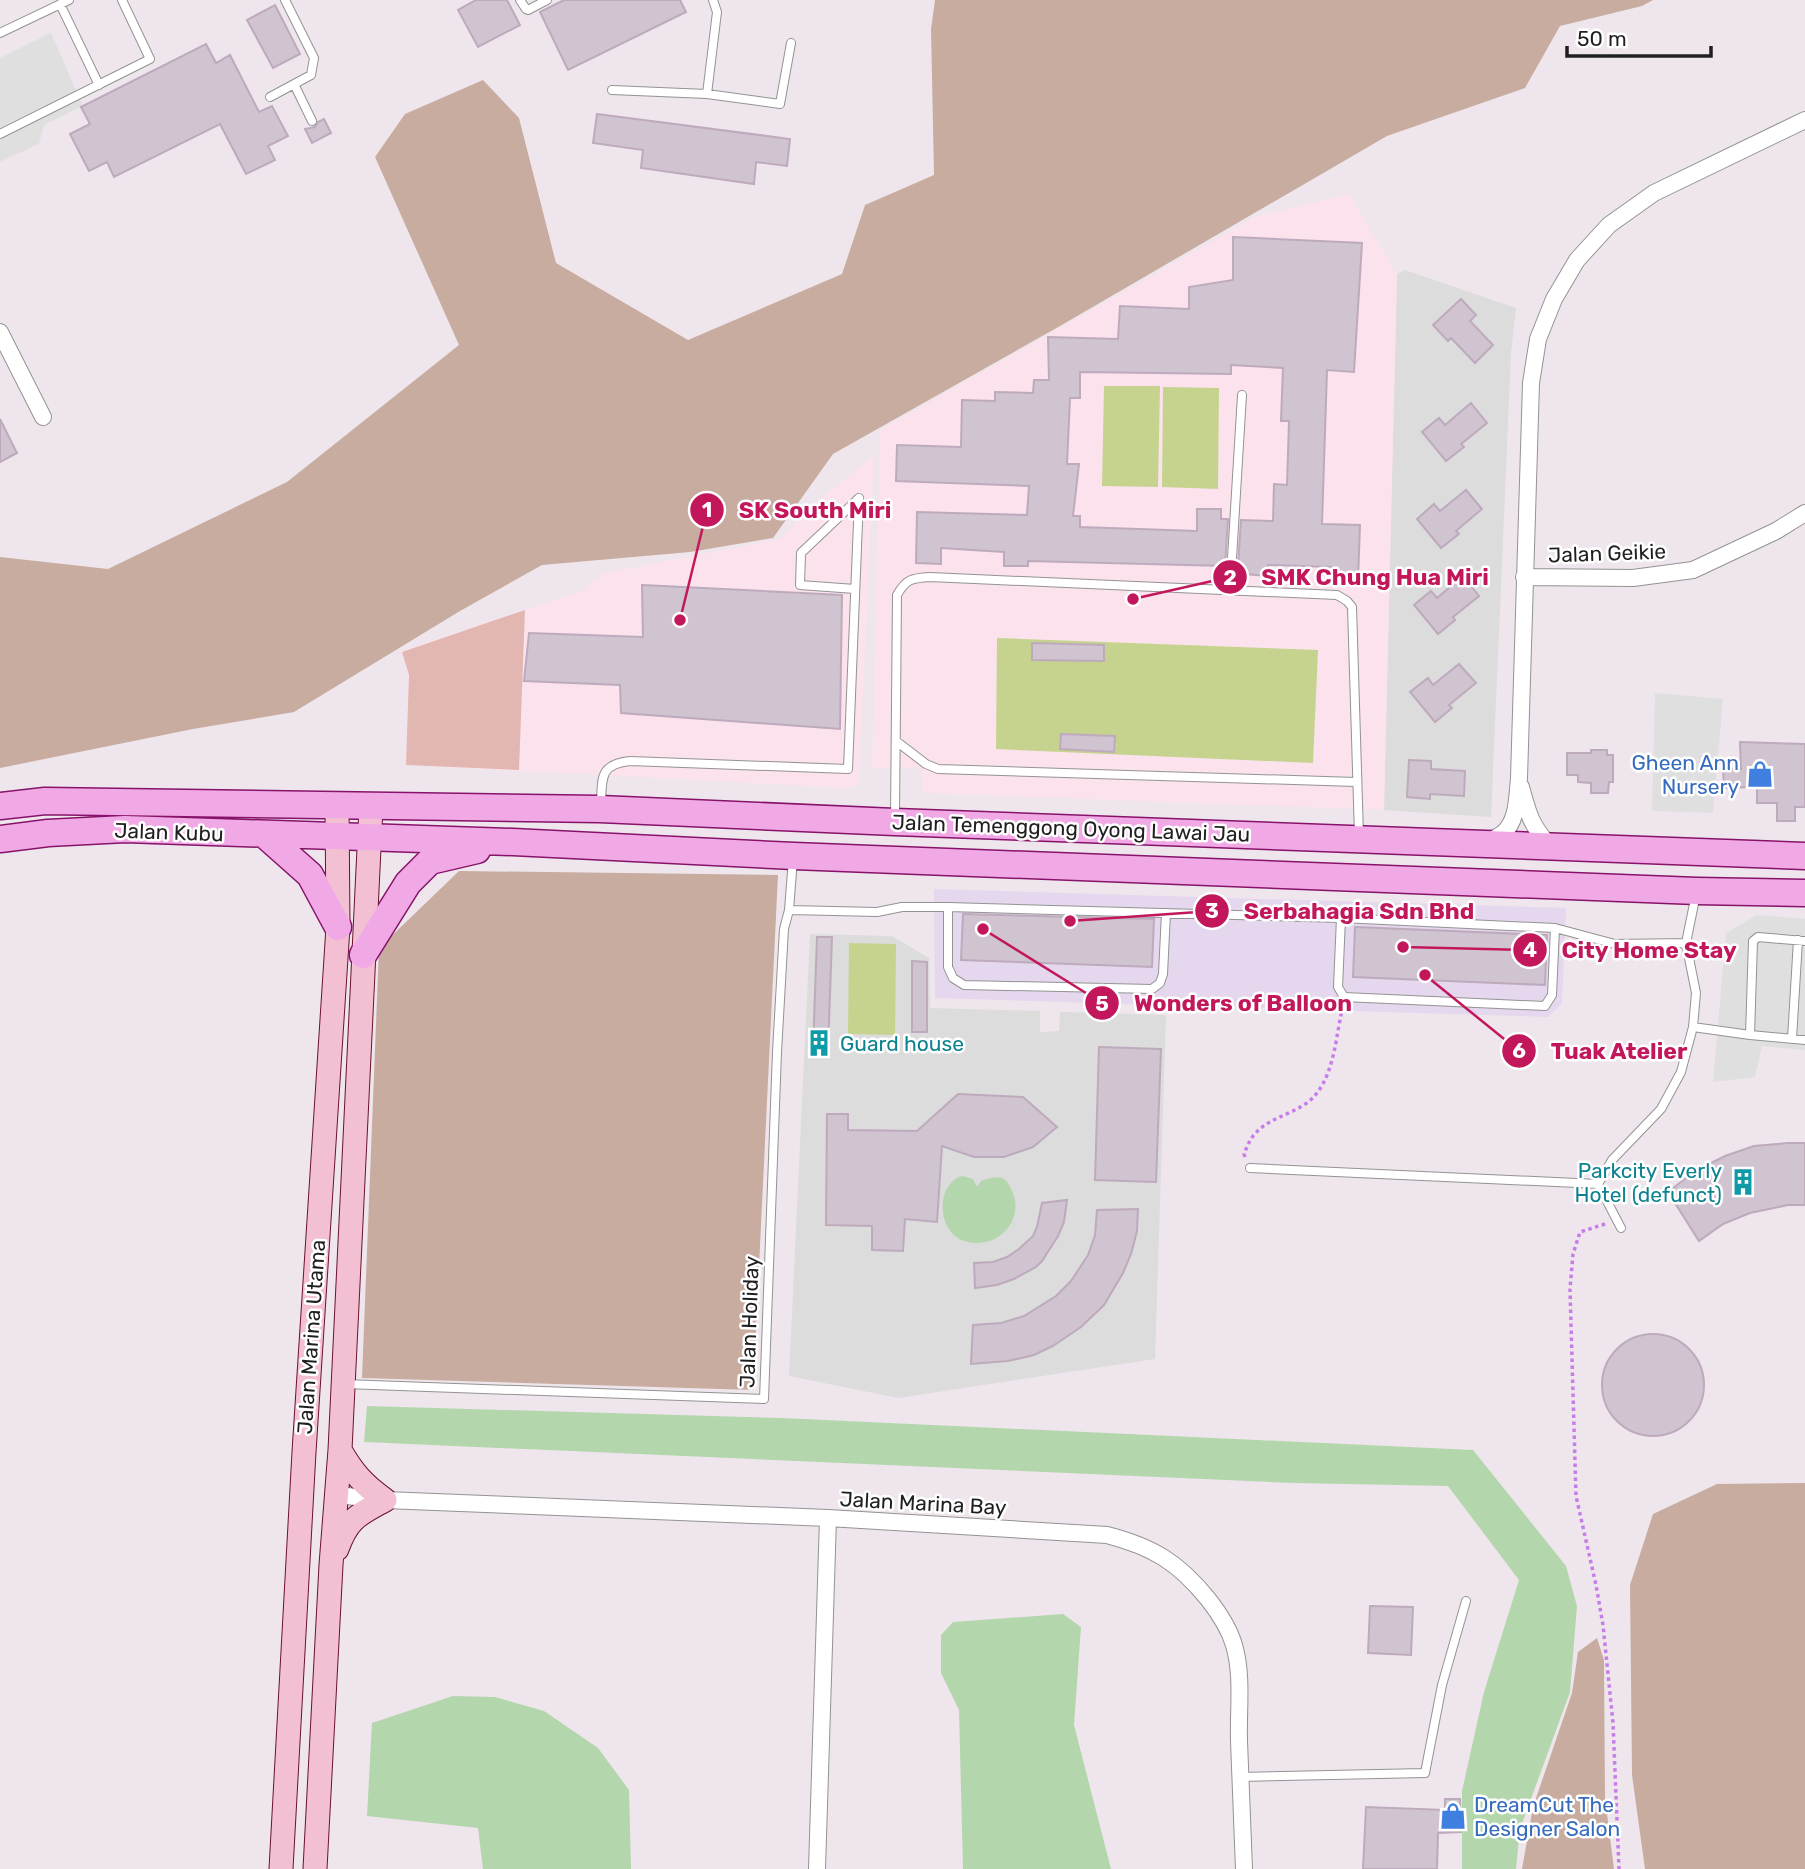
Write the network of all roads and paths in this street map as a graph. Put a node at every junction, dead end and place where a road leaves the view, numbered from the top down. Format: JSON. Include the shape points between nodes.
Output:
{"nodes":[{"id":1,"x":122,"y":0,"type":"edge"},
{"id":2,"x":285,"y":0,"type":"edge"},
{"id":3,"x":520,"y":0,"type":"edge"},
{"id":4,"x":547,"y":0,"type":"edge"},
{"id":5,"x":713,"y":0,"type":"edge"},
{"id":6,"x":65,"y":2,"type":"edge"},
{"id":7,"x":0,"y":33,"type":"edge"},
{"id":8,"x":791,"y":43,"type":"dead end"},
{"id":9,"x":294,"y":84,"type":"junction"},
{"id":10,"x":99,"y":85,"type":"junction"},
{"id":11,"x":612,"y":90,"type":"dead end"},
{"id":12,"x":707,"y":94,"type":"junction"},
{"id":13,"x":270,"y":97,"type":"dead end"},
{"id":14,"x":1805,"y":120,"type":"edge"},
{"id":15,"x":312,"y":121,"type":"dead end"},
{"id":16,"x":0,"y":134,"type":"edge"},
{"id":17,"x":0,"y":332,"type":"edge"},
{"id":18,"x":1242,"y":395,"type":"dead end"},
{"id":19,"x":43,"y":418,"type":"dead end"},
{"id":20,"x":1805,"y":513,"type":"edge"},
{"id":21,"x":1524,"y":577,"type":"junction"},
{"id":22,"x":855,"y":589,"type":"junction"},
{"id":23,"x":1230,"y":590,"type":"junction"},
{"id":24,"x":896,"y":741,"type":"junction"},
{"id":25,"x":1519,"y":778,"type":"junction"},
{"id":26,"x":1356,"y":782,"type":"junction"},
{"id":27,"x":337,"y":805,"type":"junction"},
{"id":28,"x":0,"y":806,"type":"edge"},
{"id":29,"x":371,"y":807,"type":"junction"},
{"id":30,"x":600,"y":809,"type":"junction"},
{"id":31,"x":895,"y":822,"type":"junction"},
{"id":32,"x":265,"y":835,"type":"junction"},
{"id":33,"x":338,"y":837,"type":"junction"},
{"id":34,"x":369,"y":838,"type":"junction"},
{"id":35,"x":1359,"y":838,"type":"junction"},
{"id":36,"x":0,"y":839,"type":"edge"},
{"id":37,"x":513,"y":842,"type":"junction"},
{"id":38,"x":1483,"y":844,"type":"junction"},
{"id":39,"x":1550,"y":846,"type":"junction"},
{"id":40,"x":1605,"y":848,"type":"junction"},
{"id":41,"x":1773,"y":855,"type":"junction"},
{"id":42,"x":794,"y":856,"type":"junction"},
{"id":43,"x":1805,"y":856,"type":"edge"},
{"id":44,"x":1697,"y":891,"type":"junction"},
{"id":45,"x":1805,"y":893,"type":"edge"},
{"id":46,"x":947,"y":907,"type":"junction"},
{"id":47,"x":789,"y":909,"type":"junction"},
{"id":48,"x":1166,"y":913,"type":"junction"},
{"id":49,"x":1341,"y":918,"type":"junction"},
{"id":50,"x":338,"y":927,"type":"junction"},
{"id":51,"x":1555,"y":928,"type":"junction"},
{"id":52,"x":1802,"y":941,"type":"edge"},
{"id":53,"x":1686,"y":943,"type":"junction"},
{"id":54,"x":363,"y":955,"type":"junction"},
{"id":55,"x":1344,"y":997,"type":"junction"},
{"id":56,"x":1693,"y":1027,"type":"junction"},
{"id":57,"x":1750,"y":1035,"type":"junction"},
{"id":58,"x":1792,"y":1039,"type":"junction"},
{"id":59,"x":1805,"y":1040,"type":"edge"},
{"id":60,"x":1250,"y":1168,"type":"joint"},
{"id":61,"x":1598,"y":1184,"type":"junction"},
{"id":62,"x":1619,"y":1224,"type":"joint"},
{"id":63,"x":343,"y":1384,"type":"junction"},
{"id":64,"x":340,"y":1450,"type":"junction"},
{"id":65,"x":304,"y":1452,"type":"junction"},
{"id":66,"x":337,"y":1496,"type":"junction"},
{"id":67,"x":385,"y":1500,"type":"junction"},
{"id":68,"x":828,"y":1518,"type":"junction"},
{"id":69,"x":331,"y":1565,"type":"junction"},
{"id":70,"x":1466,"y":1601,"type":"dead end"},
{"id":71,"x":1240,"y":1777,"type":"junction"},
{"id":72,"x":281,"y":1869,"type":"edge"},
{"id":73,"x":314,"y":1869,"type":"edge"},
{"id":74,"x":817,"y":1869,"type":"edge"},
{"id":75,"x":1244,"y":1869,"type":"edge"},
{"id":76,"x":1619,"y":1869,"type":"edge"}],
"edges":[{"from":1,"to":10,"type":"lane","via":[[150,59]]},
{"from":2,"to":9,"type":"lane","via":[[314,58],[311,75]]},
{"from":3,"to":4,"type":"lane","via":[[528,10]]},
{"from":5,"to":12,"type":"lane","via":[[716,12]]},
{"from":6,"to":7,"type":"lane"},
{"from":6,"to":10,"type":"lane"},
{"from":8,"to":12,"type":"lane","via":[[780,104]]},
{"from":9,"to":13,"type":"lane"},
{"from":9,"to":15,"type":"lane"},
{"from":10,"to":16,"type":"lane"},
{"from":11,"to":12,"type":"lane"},
{"from":14,"to":21,"type":"street","via":[[1654,193],[1609,225],[1577,260],[1538,339],[1531,383]]},
{"from":17,"to":19,"type":"street"},
{"from":18,"to":23,"type":"lane"},
{"from":20,"to":21,"type":"street","name":"Jalan Geikie","via":[[1693,570],[1633,578]]},
{"from":21,"to":25,"type":"street"},
{"from":22,"to":22,"type":"lane","via":[[856,576],[859,498],[801,553],[800,585]]},
{"from":22,"to":30,"type":"lane","via":[[848,769],[619,762],[602,775]]},
{"from":23,"to":24,"type":"lane","via":[[915,578],[903,584],[897,595]]},
{"from":23,"to":26,"type":"lane","via":[[1337,595],[1352,607]]},
{"from":24,"to":26,"type":"lane","via":[[938,769]]},
{"from":24,"to":31,"type":"lane"},
{"from":25,"to":38,"type":"street","via":[[1511,824]]},
{"from":25,"to":39,"type":"street","via":[[1531,820]]},
{"from":26,"to":35,"type":"lane"},
{"from":27,"to":28,"type":"main road","name":"Jalan Kubu","via":[[45,801]]},
{"from":27,"to":29,"type":"main road","name":"Jalan Temenggong Oyong Lawai Jau"},
{"from":27,"to":33,"type":"main road","name":"Jalan Marina Utama"},
{"from":29,"to":30,"type":"main road","name":"Jalan Temenggong Oyong Lawai Jau"},
{"from":29,"to":34,"type":"main road","name":"Jalan Marina Utama"},
{"from":30,"to":31,"type":"main road","name":"Jalan Temenggong Oyong Lawai Jau"},
{"from":31,"to":35,"type":"main road","name":"Jalan Temenggong Oyong Lawai Jau"},
{"from":32,"to":33,"type":"main road","name":"Jalan Kubu"},
{"from":32,"to":36,"type":"main road","name":"Jalan Kubu","via":[[125,829]]},
{"from":32,"to":50,"type":"main road","via":[[310,875]]},
{"from":33,"to":34,"type":"main road","name":"Jalan Kubu"},
{"from":33,"to":50,"type":"main road","name":"Jalan Marina Utama"},
{"from":34,"to":37,"type":"main road","name":"Jalan Temenggong Oyong Lawai Jau"},
{"from":34,"to":54,"type":"main road","name":"Jalan Marina Utama"},
{"from":35,"to":38,"type":"main road","name":"Jalan Temenggong Oyong Lawai Jau"},
{"from":37,"to":42,"type":"main road","name":"Jalan Temenggong Oyong Lawai Jau"},
{"from":37,"to":54,"type":"main road","via":[[430,861],[408,883]]},
{"from":38,"to":39,"type":"main road","name":"Jalan Temenggong Oyong Lawai Jau"},
{"from":39,"to":40,"type":"main road","name":"Jalan Temenggong Oyong Lawai Jau"},
{"from":40,"to":41,"type":"main road","name":"Jalan Temenggong Oyong Lawai Jau"},
{"from":40,"to":44,"type":"main road"},
{"from":41,"to":43,"type":"main road","name":"Jalan Temenggong Oyong Lawai Jau"},
{"from":41,"to":44,"type":"main road"},
{"from":42,"to":44,"type":"main road","name":"Jalan Temenggong Oyong Lawai Jau"},
{"from":42,"to":47,"type":"lane","name":"Jalan Holiday"},
{"from":44,"to":45,"type":"main road","name":"Jalan Temenggong Oyong Lawai Jau"},
{"from":44,"to":53,"type":"lane"},
{"from":46,"to":47,"type":"lane","via":[[877,912]]},
{"from":46,"to":48,"type":"lane"},
{"from":46,"to":48,"type":"lane","via":[[948,967],[953,978],[964,985],[1152,989],[1163,974]]},
{"from":47,"to":63,"type":"lane","name":"Jalan Holiday","via":[[778,1041],[764,1399]]},
{"from":48,"to":49,"type":"lane"},
{"from":49,"to":51,"type":"lane"},
{"from":49,"to":55,"type":"lane","via":[[1338,987]]},
{"from":50,"to":65,"type":"main road","name":"Jalan Marina Utama"},
{"from":51,"to":53,"type":"lane","via":[[1615,944]]},
{"from":51,"to":55,"type":"lane","via":[[1552,995],[1545,1006]]},
{"from":52,"to":57,"type":"lane","via":[[1758,937],[1753,941]]},
{"from":52,"to":58,"type":"lane"},
{"from":53,"to":56,"type":"lane","via":[[1696,993]]},
{"from":54,"to":63,"type":"main road","name":"Jalan Marina Utama"},
{"from":55,"to":60,"type":"path","via":[[1328,1074],[1304,1106],[1270,1122],[1252,1137],[1244,1154]]},
{"from":56,"to":57,"type":"lane"},
{"from":56,"to":61,"type":"lane","via":[[1681,1072],[1661,1109],[1612,1160]]},
{"from":57,"to":58,"type":"lane"},
{"from":58,"to":59,"type":"lane"},
{"from":60,"to":61,"type":"lane"},
{"from":61,"to":62,"type":"lane"},
{"from":62,"to":76,"type":"path","via":[[1580,1232],[1570,1289],[1576,1496],[1603,1625],[1613,1723]]},
{"from":63,"to":64,"type":"main road","name":"Jalan Marina Utama"},
{"from":64,"to":66,"type":"main road","name":"Jalan Marina Utama"},
{"from":64,"to":67,"type":"main road","via":[[353,1472]]},
{"from":65,"to":66,"type":"main road"},
{"from":65,"to":72,"type":"main road","name":"Jalan Marina Utama"},
{"from":66,"to":67,"type":"street","name":"Jalan Marina Bay"},
{"from":66,"to":69,"type":"main road","name":"Jalan Marina Utama"},
{"from":67,"to":68,"type":"street","name":"Jalan Marina Bay"},
{"from":67,"to":69,"type":"main road","via":[[344,1529]]},
{"from":68,"to":71,"type":"street","name":"Jalan Marina Bay","via":[[1107,1535],[1161,1555],[1179,1567],[1212,1604],[1234,1645]]},
{"from":68,"to":74,"type":"street"},
{"from":69,"to":73,"type":"main road","name":"Jalan Marina Utama"},
{"from":70,"to":71,"type":"lane","via":[[1425,1773]]},
{"from":71,"to":75,"type":"street","name":"Jalan Marina Bay"}]}
